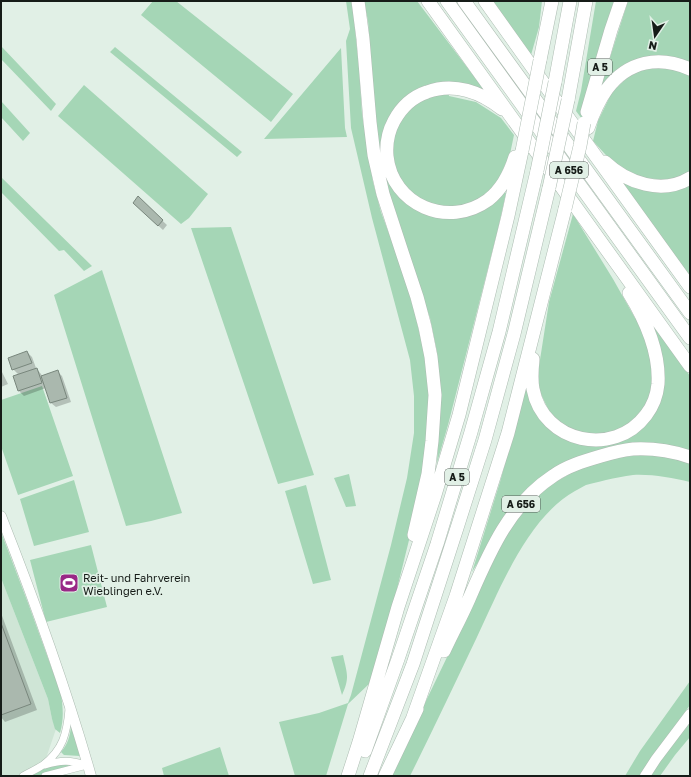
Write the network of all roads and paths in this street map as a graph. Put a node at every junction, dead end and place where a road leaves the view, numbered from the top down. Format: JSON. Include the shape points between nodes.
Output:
{"nodes":[{"id":1,"x":358,"y":1,"type":"edge"},
{"id":2,"x":428,"y":1,"type":"edge"},
{"id":3,"x":447,"y":1,"type":"edge"},
{"id":4,"x":464,"y":1,"type":"edge"},
{"id":5,"x":485,"y":1,"type":"edge"},
{"id":6,"x":552,"y":1,"type":"edge"},
{"id":7,"x":570,"y":1,"type":"edge"},
{"id":8,"x":586,"y":1,"type":"edge"},
{"id":9,"x":621,"y":1,"type":"edge"},
{"id":10,"x":690,"y":69,"type":"edge"},
{"id":11,"x":514,"y":120,"type":"junction"},
{"id":12,"x":586,"y":125,"type":"junction"},
{"id":13,"x":583,"y":145,"type":"junction"},
{"id":14,"x":520,"y":148,"type":"junction"},
{"id":15,"x":690,"y":178,"type":"edge"},
{"id":16,"x":606,"y":249,"type":"junction"},
{"id":17,"x":690,"y":287,"type":"edge"},
{"id":18,"x":539,"y":312,"type":"junction"},
{"id":19,"x":690,"y":313,"type":"edge"},
{"id":20,"x":690,"y":338,"type":"edge"},
{"id":21,"x":690,"y":366,"type":"edge"},
{"id":22,"x":690,"y":457,"type":"edge"},
{"id":23,"x":1,"y":516,"type":"edge"},
{"id":24,"x":398,"y":607,"type":"junction"},
{"id":25,"x":69,"y":703,"type":"junction"},
{"id":26,"x":690,"y":714,"type":"edge"},
{"id":27,"x":413,"y":717,"type":"junction"},
{"id":28,"x":43,"y":765,"type":"junction"},
{"id":29,"x":88,"y":765,"type":"junction"},
{"id":30,"x":23,"y":776,"type":"edge"},
{"id":31,"x":45,"y":776,"type":"edge"},
{"id":32,"x":91,"y":776,"type":"edge"},
{"id":33,"x":348,"y":776,"type":"edge"},
{"id":34,"x":355,"y":776,"type":"edge"},
{"id":35,"x":370,"y":776,"type":"edge"},
{"id":36,"x":385,"y":776,"type":"edge"},
{"id":37,"x":644,"y":776,"type":"edge"}],
"edges":[{"from":1,"to":24,"type":"highway","number":"A 5","via":[[374,155],[383,194],[423,319],[435,395],[428,474]]},
{"from":2,"to":11,"type":"highway"},
{"from":3,"to":20,"type":"highway","number":"A 656"},
{"from":4,"to":19,"type":"highway","number":"A 656"},
{"from":5,"to":13,"type":"highway"},
{"from":6,"to":14,"type":"highway","bridge":true},
{"from":7,"to":34,"type":"highway","number":"A 5","bridge":true,"via":[[537,171],[499,332],[437,544]]},
{"from":8,"to":35,"type":"highway","number":"A 5","bridge":true,"via":[[549,188],[514,334],[485,440],[413,664]]},
{"from":9,"to":12,"type":"highway","number":"A 5"},
{"from":10,"to":12,"type":"highway","number":"A 656","via":[[671,62],[659,61],[646,62],[625,71],[607,89]]},
{"from":11,"to":14,"type":"highway","via":[[494,103],[468,90],[450,87],[432,90],[408,103],[396,117],[388,134],[387,161],[393,179],[411,200],[427,209],[454,212],[472,208],[495,193]]},
{"from":11,"to":16,"type":"highway"},
{"from":12,"to":13,"type":"highway","number":"A 656","bridge":true},
{"from":13,"to":15,"type":"highway","number":"A 656","via":[[621,175],[634,181],[666,186]]},
{"from":13,"to":17,"type":"highway"},
{"from":13,"to":18,"type":"highway","bridge":true},
{"from":14,"to":24,"type":"highway","number":"A 5","via":[[508,216],[459,415]]},
{"from":16,"to":18,"type":"highway","via":[[610,262],[647,326],[655,352],[658,376],[656,395],[649,412],[636,426],[612,439],[588,440],[566,434],[545,416],[536,399],[532,381]]},
{"from":16,"to":21,"type":"highway"},
{"from":18,"to":27,"type":"highway","via":[[508,433],[456,596]]},
{"from":22,"to":27,"type":"highway","number":"A 656","via":[[676,452],[652,449],[632,449],[614,453],[573,465],[553,476],[520,504],[488,556]]},
{"from":23,"to":25,"type":"main road","via":[[43,625]]},
{"from":24,"to":33,"type":"highway","number":"A 5"},
{"from":25,"to":28,"type":"street","via":[[65,736],[56,752]]},
{"from":25,"to":29,"type":"main road"},
{"from":26,"to":37,"type":"main road"},
{"from":27,"to":36,"type":"highway"},
{"from":28,"to":29,"type":"street","via":[[65,760]]},
{"from":28,"to":30,"type":"street"},
{"from":29,"to":31,"type":"street"},
{"from":29,"to":32,"type":"main road"}]}
